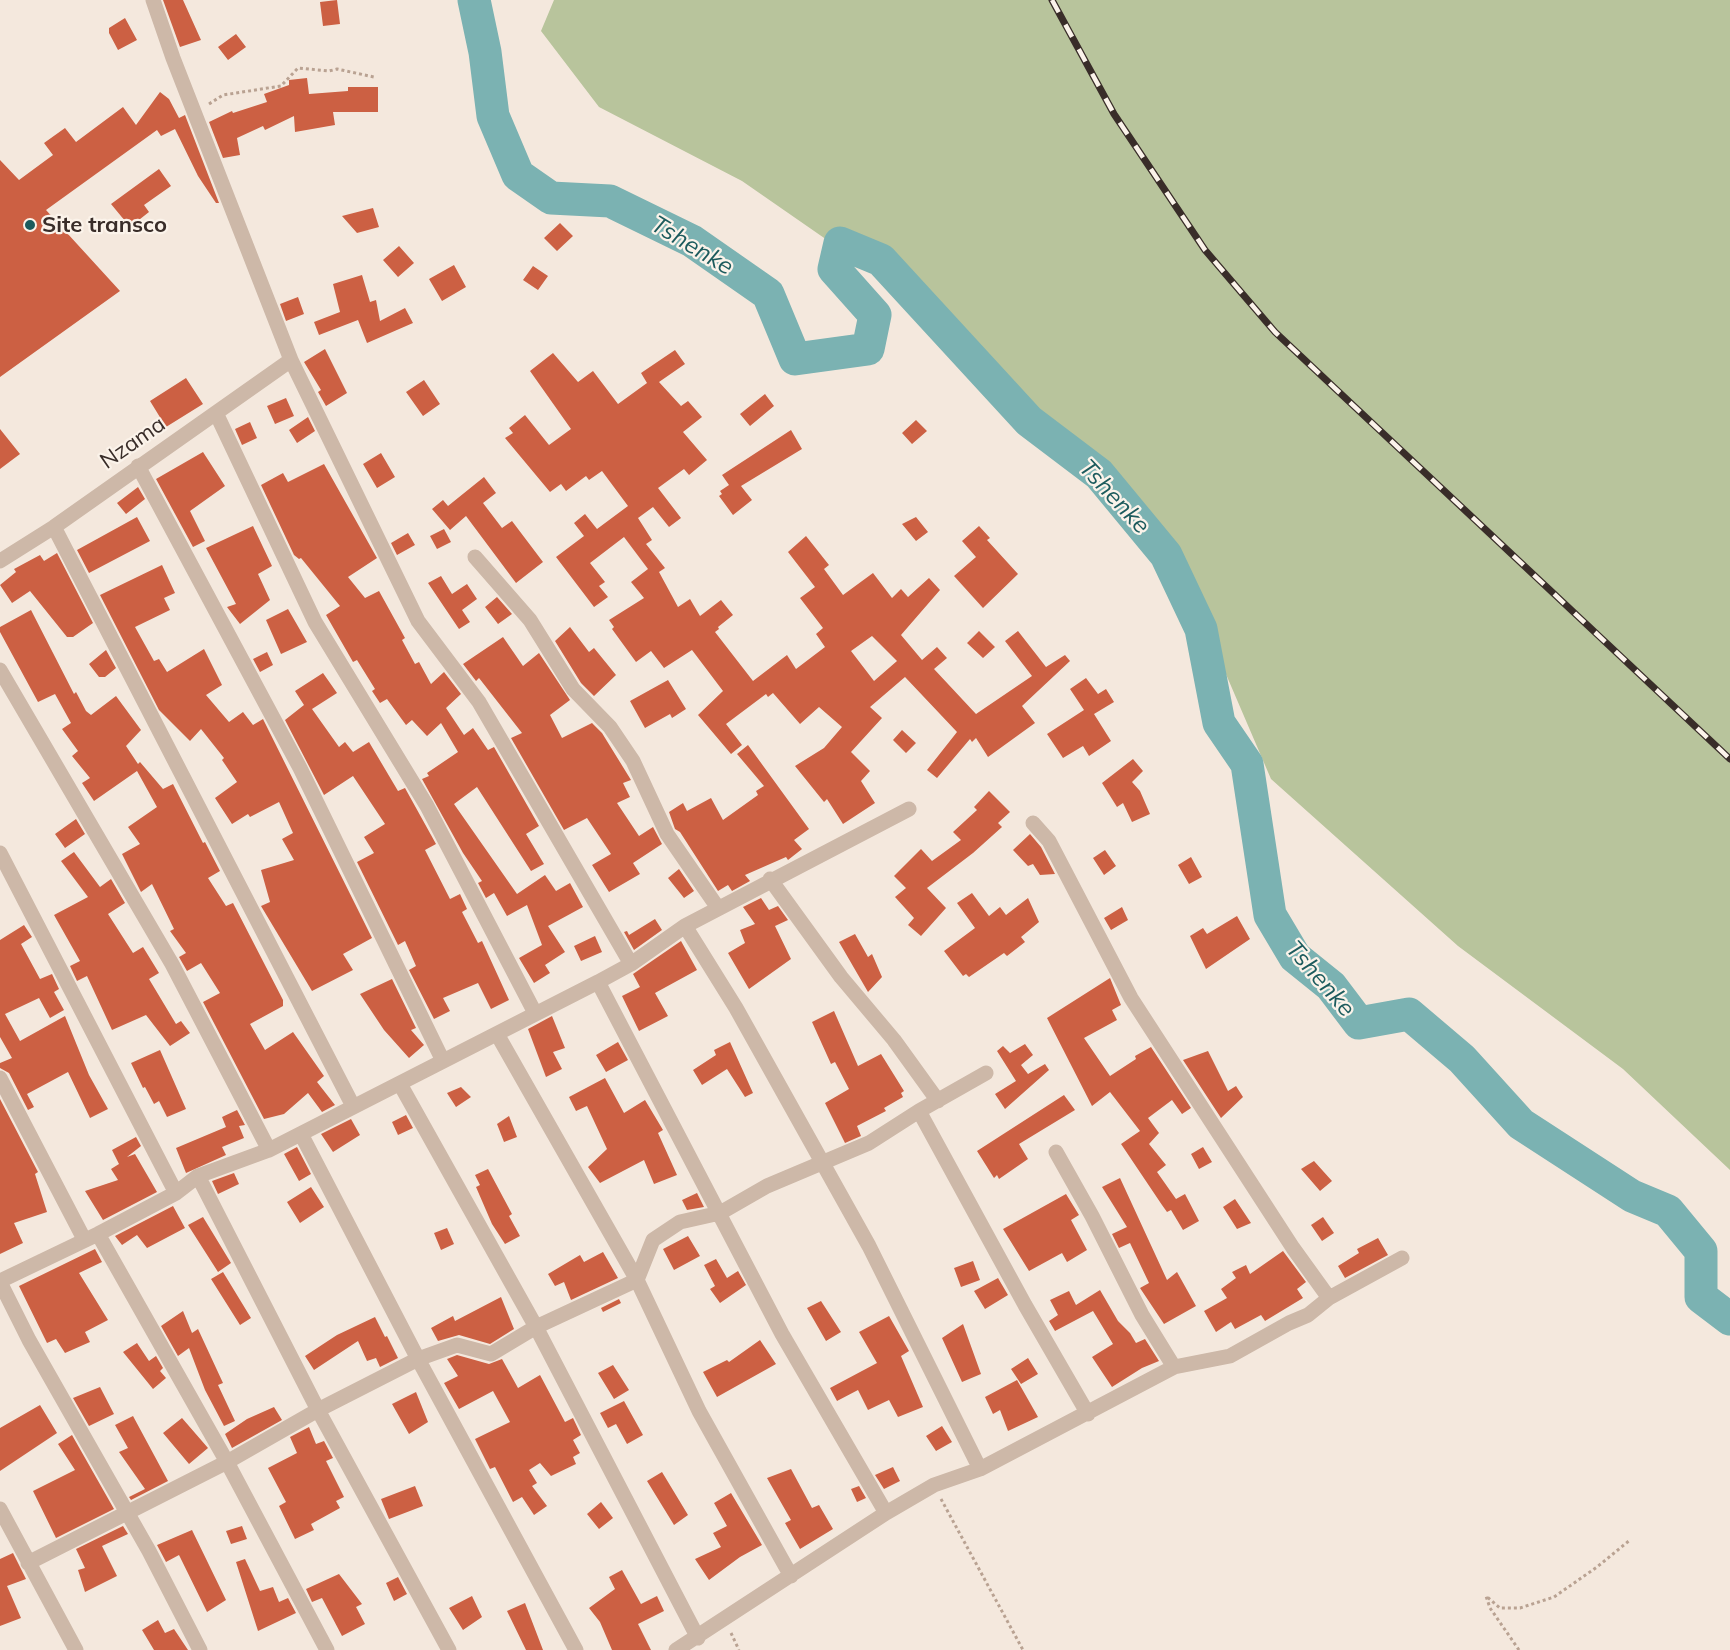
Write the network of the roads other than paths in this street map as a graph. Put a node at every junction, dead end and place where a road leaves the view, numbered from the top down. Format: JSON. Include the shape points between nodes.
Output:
{"nodes":[{"id":1,"x":153,"y":0,"type":"edge"},
{"id":2,"x":291,"y":360,"type":"junction"},
{"id":3,"x":216,"y":413,"type":"junction"},
{"id":4,"x":138,"y":466,"type":"junction"},
{"id":5,"x":54,"y":527,"type":"junction"},
{"id":6,"x":475,"y":557,"type":"dead end"},
{"id":7,"x":0,"y":561,"type":"edge"},
{"id":8,"x":0,"y":670,"type":"edge"},
{"id":9,"x":909,"y":809,"type":"dead end"},
{"id":10,"x":1033,"y":823,"type":"dead end"},
{"id":11,"x":0,"y":853,"type":"edge"},
{"id":12,"x":770,"y":879,"type":"junction"},
{"id":13,"x":718,"y":909,"type":"junction"},
{"id":14,"x":685,"y":926,"type":"junction"},
{"id":15,"x":631,"y":964,"type":"junction"},
{"id":16,"x":598,"y":982,"type":"junction"},
{"id":17,"x":535,"y":1013,"type":"junction"},
{"id":18,"x":497,"y":1034,"type":"junction"},
{"id":19,"x":443,"y":1061,"type":"junction"},
{"id":20,"x":986,"y":1073,"type":"dead end"},
{"id":21,"x":0,"y":1078,"type":"edge"},
{"id":22,"x":400,"y":1084,"type":"junction"},
{"id":23,"x":938,"y":1101,"type":"junction"},
{"id":24,"x":353,"y":1106,"type":"junction"},
{"id":25,"x":919,"y":1111,"type":"junction"},
{"id":26,"x":301,"y":1134,"type":"junction"},
{"id":27,"x":269,"y":1150,"type":"junction"},
{"id":28,"x":1056,"y":1152,"type":"dead end"},
{"id":29,"x":821,"y":1163,"type":"junction"},
{"id":30,"x":198,"y":1176,"type":"junction"},
{"id":31,"x":176,"y":1192,"type":"junction"},
{"id":32,"x":720,"y":1213,"type":"junction"},
{"id":33,"x":91,"y":1237,"type":"junction"},
{"id":34,"x":1402,"y":1258,"type":"dead end"},
{"id":35,"x":637,"y":1280,"type":"junction"},
{"id":36,"x":0,"y":1282,"type":"edge"},
{"id":37,"x":1329,"y":1298,"type":"junction"},
{"id":38,"x":536,"y":1328,"type":"junction"},
{"id":39,"x":418,"y":1359,"type":"junction"},
{"id":40,"x":1174,"y":1367,"type":"junction"},
{"id":41,"x":318,"y":1410,"type":"junction"},
{"id":42,"x":1089,"y":1414,"type":"junction"},
{"id":43,"x":227,"y":1462,"type":"junction"},
{"id":44,"x":980,"y":1469,"type":"junction"},
{"id":45,"x":0,"y":1509,"type":"edge"},
{"id":46,"x":126,"y":1512,"type":"junction"},
{"id":47,"x":886,"y":1513,"type":"junction"},
{"id":48,"x":28,"y":1563,"type":"junction"},
{"id":49,"x":791,"y":1576,"type":"junction"},
{"id":50,"x":698,"y":1638,"type":"junction"},
{"id":51,"x":76,"y":1650,"type":"edge"},
{"id":52,"x":200,"y":1650,"type":"edge"},
{"id":53,"x":327,"y":1650,"type":"edge"},
{"id":54,"x":449,"y":1650,"type":"edge"},
{"id":55,"x":576,"y":1650,"type":"edge"},
{"id":56,"x":675,"y":1650,"type":"edge"}],
"edges":[{"from":1,"to":2,"type":"street"},
{"from":2,"to":3,"type":"street","name":"Nzama"},
{"from":2,"to":15,"type":"street","via":[[418,621],[479,702]]},
{"from":3,"to":4,"type":"street","name":"Nzama"},
{"from":3,"to":17,"type":"street","via":[[315,622],[427,806]]},
{"from":4,"to":5,"type":"street","name":"Nzama"},
{"from":4,"to":19,"type":"street","via":[[300,768]]},
{"from":5,"to":7,"type":"street","name":"Nzama"},
{"from":5,"to":24,"type":"street"},
{"from":6,"to":13,"type":"street","via":[[530,620],[573,689],[610,727],[633,761],[667,834]]},
{"from":8,"to":27,"type":"street","via":[[172,964]]},
{"from":9,"to":12,"type":"street"},
{"from":10,"to":37,"type":"street","via":[[1049,841],[1131,998],[1287,1240]]},
{"from":11,"to":31,"type":"street"},
{"from":12,"to":13,"type":"street"},
{"from":12,"to":23,"type":"street"},
{"from":13,"to":14,"type":"street"},
{"from":14,"to":15,"type":"street"},
{"from":14,"to":29,"type":"street","via":[[736,1008]]},
{"from":15,"to":16,"type":"street"},
{"from":16,"to":17,"type":"street"},
{"from":16,"to":32,"type":"street"},
{"from":17,"to":18,"type":"street"},
{"from":18,"to":19,"type":"street"},
{"from":18,"to":35,"type":"street"},
{"from":19,"to":22,"type":"street"},
{"from":20,"to":23,"type":"street"},
{"from":21,"to":33,"type":"street"},
{"from":22,"to":24,"type":"street"},
{"from":22,"to":38,"type":"street"},
{"from":23,"to":25,"type":"street"},
{"from":24,"to":26,"type":"street"},
{"from":25,"to":29,"type":"street","via":[[869,1143]]},
{"from":25,"to":42,"type":"street"},
{"from":26,"to":27,"type":"street"},
{"from":26,"to":39,"type":"street"},
{"from":27,"to":30,"type":"street"},
{"from":28,"to":40,"type":"street","via":[[1142,1315]]},
{"from":29,"to":32,"type":"street","via":[[767,1186]]},
{"from":29,"to":44,"type":"street","via":[[869,1246]]},
{"from":30,"to":31,"type":"street"},
{"from":30,"to":41,"type":"street"},
{"from":31,"to":33,"type":"street"},
{"from":32,"to":35,"type":"street","via":[[680,1222],[653,1240]]},
{"from":32,"to":47,"type":"street","via":[[782,1334]]},
{"from":33,"to":36,"type":"street"},
{"from":33,"to":43,"type":"street"},
{"from":34,"to":37,"type":"street"},
{"from":35,"to":38,"type":"street"},
{"from":35,"to":49,"type":"street","via":[[699,1411]]},
{"from":36,"to":46,"type":"street"},
{"from":37,"to":40,"type":"street","via":[[1308,1315],[1230,1356]]},
{"from":38,"to":39,"type":"street","via":[[491,1354],[457,1345]]},
{"from":38,"to":50,"type":"street"},
{"from":39,"to":41,"type":"street"},
{"from":39,"to":55,"type":"street"},
{"from":40,"to":42,"type":"street"},
{"from":41,"to":43,"type":"street"},
{"from":41,"to":54,"type":"street"},
{"from":42,"to":44,"type":"street"},
{"from":43,"to":46,"type":"street"},
{"from":43,"to":53,"type":"street"},
{"from":44,"to":47,"type":"street","via":[[934,1485]]},
{"from":45,"to":48,"type":"street"},
{"from":46,"to":48,"type":"street"},
{"from":46,"to":52,"type":"street"},
{"from":47,"to":49,"type":"street"},
{"from":48,"to":51,"type":"street"},
{"from":49,"to":50,"type":"street"},
{"from":50,"to":56,"type":"street"}]}
